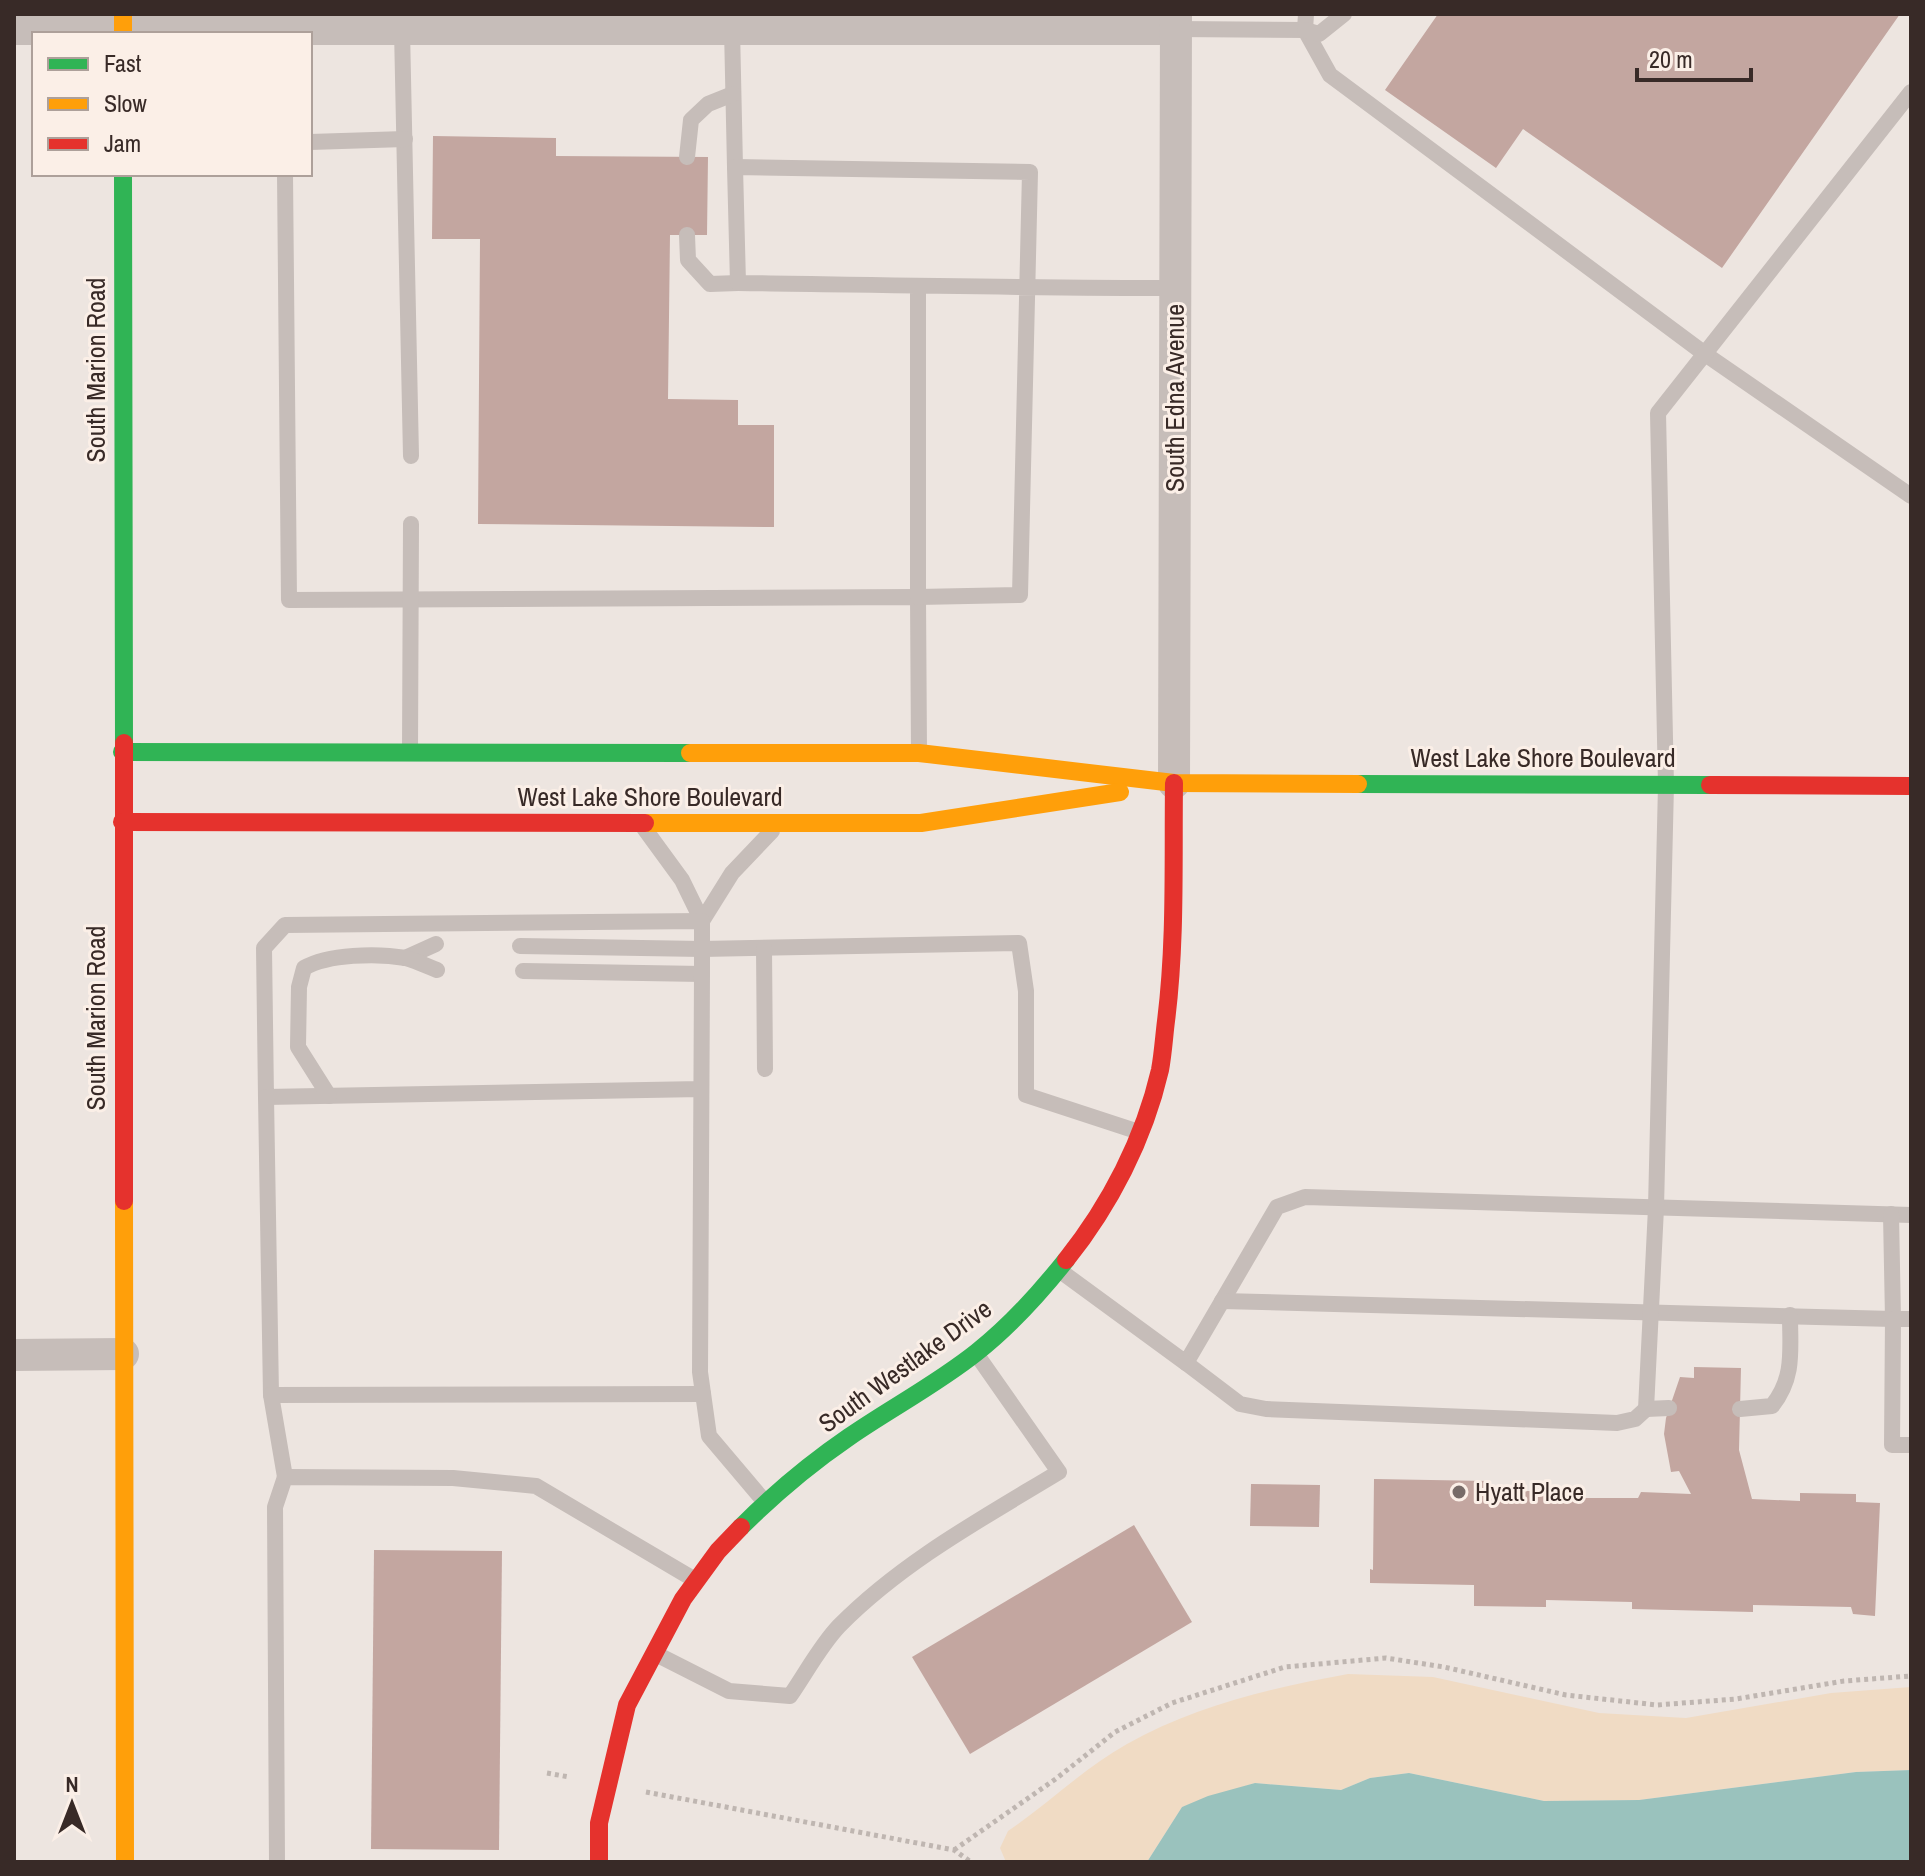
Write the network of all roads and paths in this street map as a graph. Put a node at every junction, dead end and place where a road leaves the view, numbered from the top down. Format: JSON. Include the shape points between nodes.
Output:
{"nodes":[{"id":1,"x":1344,"y":14,"type":"edge"},
{"id":2,"x":1176,"y":21,"type":"edge"},
{"id":3,"x":1306,"y":22,"type":"edge"},
{"id":4,"x":123,"y":26,"type":"edge"},
{"id":5,"x":14,"y":29,"type":"edge"},
{"id":6,"x":732,"y":29,"type":"junction"},
{"id":7,"x":402,"y":30,"type":"junction"},
{"id":8,"x":1911,"y":92,"type":"edge"},
{"id":9,"x":733,"y":94,"type":"junction"},
{"id":10,"x":405,"y":139,"type":"junction"},
{"id":11,"x":312,"y":142,"type":"edge"},
{"id":12,"x":687,"y":157,"type":"dead end"},
{"id":13,"x":735,"y":167,"type":"junction"},
{"id":14,"x":123,"y":176,"type":"edge"},
{"id":15,"x":285,"y":176,"type":"edge"},
{"id":16,"x":687,"y":235,"type":"dead end"},
{"id":17,"x":738,"y":283,"type":"junction"},
{"id":18,"x":918,"y":286,"type":"junction"},
{"id":19,"x":1027,"y":288,"type":"junction"},
{"id":20,"x":1176,"y":288,"type":"junction"},
{"id":21,"x":1705,"y":354,"type":"junction"},
{"id":22,"x":411,"y":456,"type":"dead end"},
{"id":23,"x":1911,"y":496,"type":"edge"},
{"id":24,"x":411,"y":524,"type":"dead end"},
{"id":25,"x":918,"y":597,"type":"junction"},
{"id":26,"x":411,"y":601,"type":"junction"},
{"id":27,"x":122,"y":752,"type":"junction"},
{"id":28,"x":410,"y":753,"type":"junction"},
{"id":29,"x":919,"y":753,"type":"junction"},
{"id":30,"x":1174,"y":783,"type":"junction"},
{"id":31,"x":1666,"y":785,"type":"junction"},
{"id":32,"x":1911,"y":786,"type":"edge"},
{"id":33,"x":122,"y":822,"type":"junction"},
{"id":34,"x":640,"y":823,"type":"junction"},
{"id":35,"x":779,"y":823,"type":"junction"},
{"id":36,"x":702,"y":921,"type":"junction"},
{"id":37,"x":436,"y":944,"type":"dead end"},
{"id":38,"x":520,"y":946,"type":"dead end"},
{"id":39,"x":764,"y":948,"type":"junction"},
{"id":40,"x":702,"y":949,"type":"junction"},
{"id":41,"x":405,"y":958,"type":"junction"},
{"id":42,"x":437,"y":970,"type":"dead end"},
{"id":43,"x":523,"y":971,"type":"dead end"},
{"id":44,"x":702,"y":974,"type":"junction"},
{"id":45,"x":765,"y":1069,"type":"dead end"},
{"id":46,"x":701,"y":1089,"type":"junction"},
{"id":47,"x":329,"y":1096,"type":"junction"},
{"id":48,"x":266,"y":1097,"type":"junction"},
{"id":49,"x":1140,"y":1132,"type":"junction"},
{"id":50,"x":1656,"y":1208,"type":"junction"},
{"id":51,"x":1891,"y":1214,"type":"junction"},
{"id":52,"x":1911,"y":1215,"type":"edge"},
{"id":53,"x":1058,"y":1269,"type":"junction"},
{"id":54,"x":1222,"y":1301,"type":"junction"},
{"id":55,"x":1650,"y":1311,"type":"junction"},
{"id":56,"x":1790,"y":1315,"type":"junction"},
{"id":57,"x":1893,"y":1319,"type":"junction"},
{"id":58,"x":1911,"y":1319,"type":"edge"},
{"id":59,"x":976,"y":1353,"type":"junction"},
{"id":60,"x":123,"y":1354,"type":"junction"},
{"id":61,"x":14,"y":1355,"type":"edge"},
{"id":62,"x":1186,"y":1363,"type":"junction"},
{"id":63,"x":703,"y":1394,"type":"junction"},
{"id":64,"x":271,"y":1395,"type":"junction"},
{"id":65,"x":1669,"y":1408,"type":"dead end"},
{"id":66,"x":1646,"y":1409,"type":"junction"},
{"id":67,"x":1740,"y":1409,"type":"dead end"},
{"id":68,"x":1911,"y":1445,"type":"edge"},
{"id":69,"x":285,"y":1477,"type":"junction"},
{"id":70,"x":765,"y":1503,"type":"junction"},
{"id":71,"x":697,"y":1582,"type":"junction"},
{"id":72,"x":654,"y":1653,"type":"junction"},
{"id":73,"x":1911,"y":1676,"type":"edge"},
{"id":74,"x":547,"y":1773,"type":"dead end"},
{"id":75,"x":608,"y":1785,"type":"junction"},
{"id":76,"x":954,"y":1850,"type":"junction"},
{"id":77,"x":125,"y":1862,"type":"edge"},
{"id":78,"x":277,"y":1862,"type":"edge"},
{"id":79,"x":599,"y":1862,"type":"edge"},
{"id":80,"x":971,"y":1862,"type":"edge"}],
"edges":[{"from":1,"to":3,"type":"lane","via":[[1319,34]]},
{"from":2,"to":3,"type":"lane"},
{"from":2,"to":6,"type":"street"},
{"from":2,"to":20,"type":"street","name":"South Edna Avenue"},
{"from":3,"to":21,"type":"lane","via":[[1330,75]]},
{"from":4,"to":5,"type":"street"},
{"from":4,"to":7,"type":"street"},
{"from":6,"to":7,"type":"street"},
{"from":6,"to":9,"type":"lane"},
{"from":7,"to":10,"type":"lane"},
{"from":8,"to":21,"type":"lane"},
{"from":9,"to":12,"type":"lane","via":[[708,104],[691,120]]},
{"from":9,"to":13,"type":"lane"},
{"from":10,"to":11,"type":"lane"},
{"from":10,"to":22,"type":"lane"},
{"from":13,"to":17,"type":"lane"},
{"from":13,"to":19,"type":"lane","via":[[1030,172]]},
{"from":14,"to":27,"type":"street","name":"South Marion Road"},
{"from":15,"to":26,"type":"lane","via":[[289,600]]},
{"from":16,"to":17,"type":"lane","via":[[688,260],[710,284]]},
{"from":17,"to":18,"type":"lane"},
{"from":18,"to":19,"type":"lane"},
{"from":18,"to":25,"type":"lane"},
{"from":19,"to":20,"type":"lane"},
{"from":19,"to":25,"type":"lane","via":[[1020,595]]},
{"from":20,"to":30,"type":"street","name":"South Edna Avenue"},
{"from":21,"to":23,"type":"lane"},
{"from":21,"to":31,"type":"lane","via":[[1658,413]]},
{"from":24,"to":26,"type":"lane"},
{"from":25,"to":26,"type":"lane"},
{"from":25,"to":29,"type":"lane"},
{"from":26,"to":28,"type":"lane"},
{"from":27,"to":28,"type":"street","name":"West Lake Shore Boulevard"},
{"from":27,"to":33,"type":"street","name":"South Marion Road"},
{"from":28,"to":29,"type":"street","name":"West Lake Shore Boulevard"},
{"from":29,"to":30,"type":"street","name":"West Lake Shore Boulevard"},
{"from":30,"to":31,"type":"street","name":"West Lake Shore Boulevard"},
{"from":30,"to":35,"type":"street","name":"West Lake Shore Boulevard","via":[[921,823]]},
{"from":30,"to":49,"type":"street","name":"South Westlake Drive","via":[[1172,973],[1160,1069]]},
{"from":31,"to":32,"type":"street","name":"West Lake Shore Boulevard"},
{"from":31,"to":50,"type":"lane"},
{"from":33,"to":34,"type":"street","name":"West Lake Shore Boulevard"},
{"from":33,"to":60,"type":"street","name":"South Marion Road"},
{"from":34,"to":35,"type":"street","name":"West Lake Shore Boulevard"},
{"from":34,"to":36,"type":"lane","via":[[682,880]]},
{"from":35,"to":36,"type":"lane","via":[[732,873]]},
{"from":36,"to":40,"type":"lane"},
{"from":36,"to":48,"type":"lane","via":[[285,925],[264,948]]},
{"from":37,"to":41,"type":"lane"},
{"from":38,"to":40,"type":"lane"},
{"from":39,"to":40,"type":"lane"},
{"from":39,"to":45,"type":"lane"},
{"from":39,"to":49,"type":"lane","via":[[1019,943],[1026,991],[1026,1095]]},
{"from":40,"to":44,"type":"lane"},
{"from":41,"to":42,"type":"lane"},
{"from":41,"to":47,"type":"lane","via":[[345,956],[304,968],[298,1047]]},
{"from":43,"to":44,"type":"lane"},
{"from":44,"to":46,"type":"lane"},
{"from":46,"to":47,"type":"lane"},
{"from":46,"to":63,"type":"lane"},
{"from":47,"to":48,"type":"lane"},
{"from":48,"to":64,"type":"lane"},
{"from":49,"to":53,"type":"street","name":"South Westlake Drive","via":[[1090,1230]]},
{"from":50,"to":51,"type":"lane"},
{"from":50,"to":54,"type":"lane","via":[[1305,1197],[1277,1207]]},
{"from":50,"to":55,"type":"lane"},
{"from":51,"to":52,"type":"lane"},
{"from":51,"to":57,"type":"lane"},
{"from":53,"to":59,"type":"street","name":"South Westlake Drive"},
{"from":53,"to":62,"type":"lane"},
{"from":54,"to":55,"type":"lane"},
{"from":54,"to":62,"type":"lane"},
{"from":55,"to":56,"type":"lane"},
{"from":55,"to":66,"type":"lane"},
{"from":56,"to":57,"type":"lane"},
{"from":56,"to":67,"type":"lane","via":[[1789,1375],[1782,1393],[1772,1406]]},
{"from":57,"to":58,"type":"lane"},
{"from":57,"to":68,"type":"lane","via":[[1892,1445]]},
{"from":59,"to":70,"type":"street","name":"South Westlake Drive","via":[[847,1438]]},
{"from":59,"to":72,"type":"lane","via":[[1059,1472],[894,1576],[837,1628],[790,1696],[729,1691]]},
{"from":60,"to":61,"type":"street"},
{"from":60,"to":77,"type":"street","name":"South Marion Road"},
{"from":62,"to":66,"type":"lane","via":[[1240,1404],[1266,1409],[1617,1423],[1635,1419]]},
{"from":63,"to":64,"type":"lane"},
{"from":63,"to":70,"type":"lane","via":[[709,1436]]},
{"from":64,"to":69,"type":"lane"},
{"from":65,"to":66,"type":"lane"},
{"from":69,"to":71,"type":"lane","via":[[453,1478],[536,1486]]},
{"from":69,"to":78,"type":"lane","via":[[275,1507]]},
{"from":70,"to":71,"type":"street","name":"South Westlake Drive","via":[[718,1551]]},
{"from":71,"to":72,"type":"street","name":"South Westlake Drive"},
{"from":72,"to":75,"type":"street","name":"South Westlake Drive","via":[[627,1705]]},
{"from":73,"to":76,"type":"path","via":[[1657,1705],[1566,1695],[1386,1658],[1285,1667],[1172,1703],[1115,1732]]},
{"from":74,"to":75,"type":"path"},
{"from":75,"to":76,"type":"path"},
{"from":75,"to":79,"type":"street","name":"South Westlake Drive","via":[[599,1823]]},
{"from":76,"to":80,"type":"path"}]}
